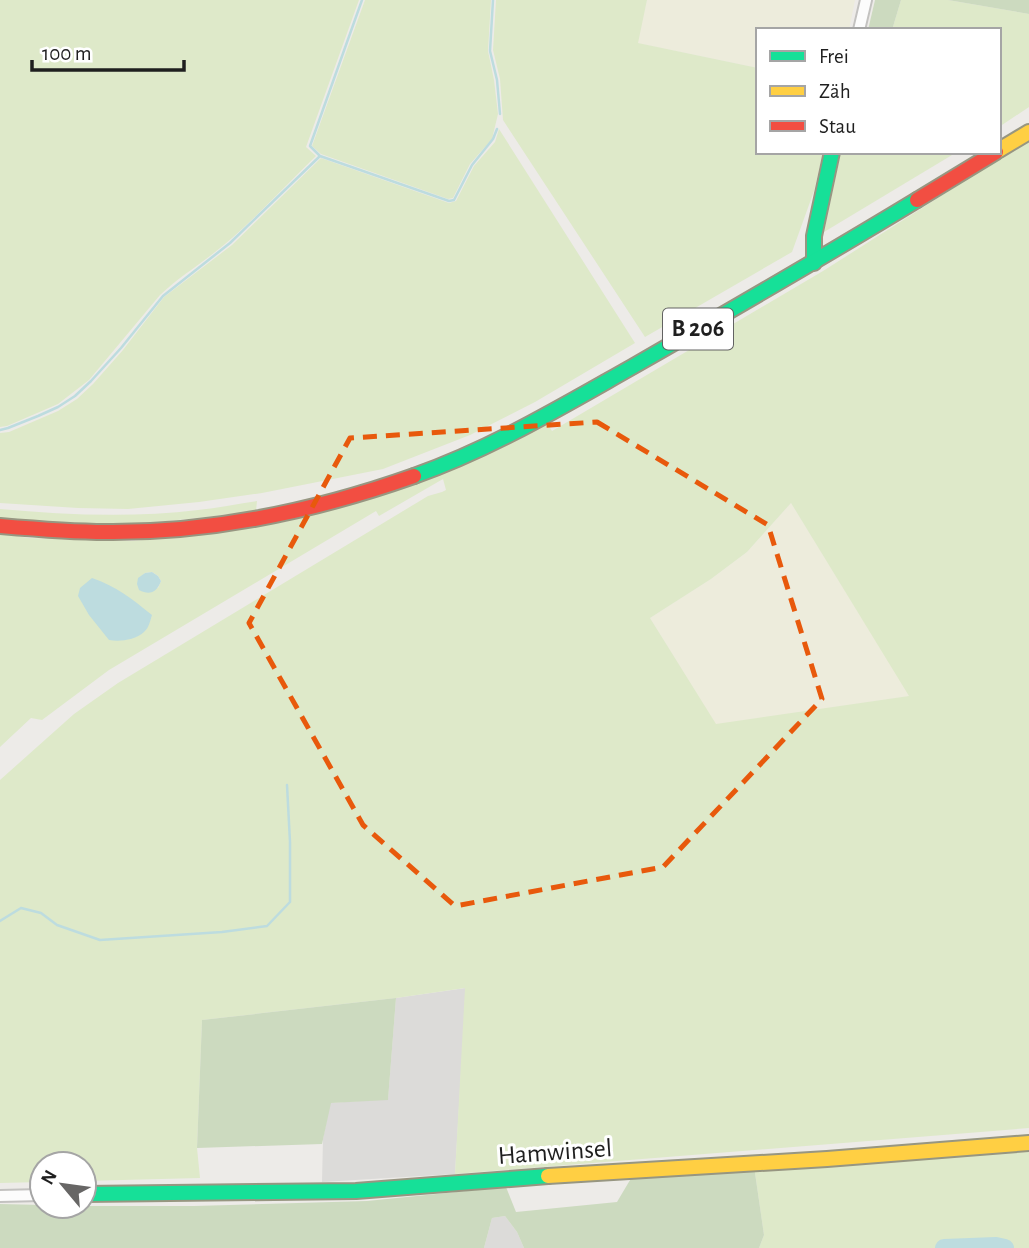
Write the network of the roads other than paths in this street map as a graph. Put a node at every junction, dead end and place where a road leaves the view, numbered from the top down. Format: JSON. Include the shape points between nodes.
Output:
{"nodes":[{"id":1,"x":866,"y":0,"type":"edge"},
{"id":2,"x":859,"y":28,"type":"edge"},
{"id":3,"x":1029,"y":132,"type":"edge"},
{"id":4,"x":1001,"y":149,"type":"edge"},
{"id":5,"x":832,"y":154,"type":"edge"},
{"id":6,"x":993,"y":154,"type":"edge"},
{"id":7,"x":814,"y":263,"type":"junction"},
{"id":8,"x":0,"y":526,"type":"edge"},
{"id":9,"x":1029,"y":1143,"type":"edge"},
{"id":10,"x":98,"y":1194,"type":"edge"},
{"id":11,"x":28,"y":1195,"type":"edge"},
{"id":12,"x":0,"y":1196,"type":"edge"}],
"edges":[{"from":1,"to":2,"type":"street"},
{"from":3,"to":4,"type":"main road","number":"B 206"},
{"from":5,"to":7,"type":"main road","via":[[814,236]]},
{"from":6,"to":7,"type":"main road","number":"B 206"},
{"from":7,"to":8,"type":"main road","number":"B 206","via":[[540,420],[468,456],[390,486],[331,504],[224,524],[83,533]]},
{"from":9,"to":10,"type":"main road","name":"Hamwinsel","via":[[356,1191]]},
{"from":11,"to":12,"type":"street"}]}
